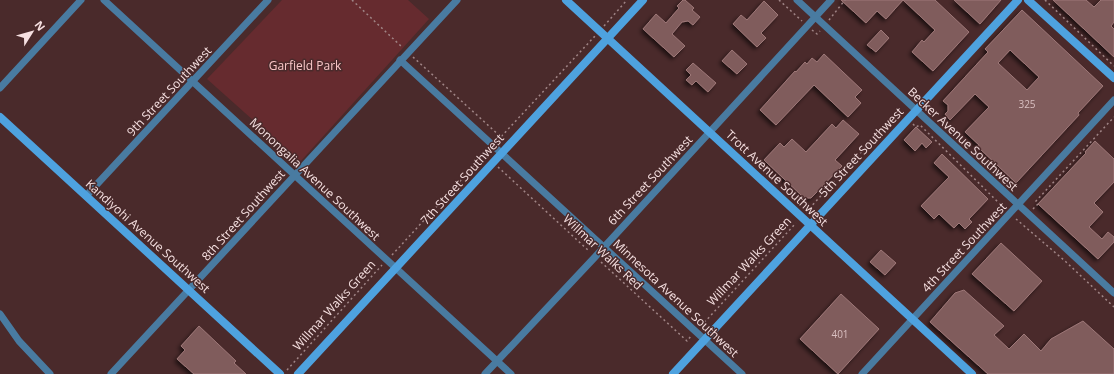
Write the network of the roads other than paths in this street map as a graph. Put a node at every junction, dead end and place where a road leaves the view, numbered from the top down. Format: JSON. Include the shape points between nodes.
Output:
{"nodes":[{"id":1,"x":81,"y":0,"type":"edge"},
{"id":2,"x":104,"y":0,"type":"edge"},
{"id":3,"x":268,"y":0,"type":"edge"},
{"id":4,"x":457,"y":0,"type":"edge"},
{"id":5,"x":566,"y":0,"type":"edge"},
{"id":6,"x":643,"y":0,"type":"edge"},
{"id":7,"x":797,"y":0,"type":"edge"},
{"id":8,"x":831,"y":0,"type":"edge"},
{"id":9,"x":1018,"y":0,"type":"edge"},
{"id":10,"x":1028,"y":0,"type":"edge"},
{"id":11,"x":816,"y":17,"type":"junction"},
{"id":12,"x":607,"y":39,"type":"junction"},
{"id":13,"x":400,"y":60,"type":"junction"},
{"id":14,"x":1114,"y":78,"type":"edge"},
{"id":15,"x":193,"y":81,"type":"junction"},
{"id":16,"x":0,"y":88,"type":"edge"},
{"id":17,"x":1114,"y":100,"type":"edge"},
{"id":18,"x":916,"y":110,"type":"junction"},
{"id":19,"x":0,"y":116,"type":"edge"},
{"id":20,"x":709,"y":132,"type":"junction"},
{"id":21,"x":501,"y":153,"type":"junction"},
{"id":22,"x":294,"y":175,"type":"junction"},
{"id":23,"x":86,"y":196,"type":"junction"},
{"id":24,"x":1019,"y":205,"type":"junction"},
{"id":25,"x":810,"y":225,"type":"junction"},
{"id":26,"x":604,"y":247,"type":"junction"},
{"id":27,"x":396,"y":269,"type":"junction"},
{"id":28,"x":190,"y":290,"type":"junction"},
{"id":29,"x":1114,"y":293,"type":"edge"},
{"id":30,"x":0,"y":314,"type":"edge"},
{"id":31,"x":913,"y":319,"type":"junction"},
{"id":32,"x":705,"y":340,"type":"junction"},
{"id":33,"x":497,"y":361,"type":"junction"},
{"id":34,"x":50,"y":374,"type":"edge"},
{"id":35,"x":111,"y":374,"type":"edge"},
{"id":36,"x":282,"y":374,"type":"edge"},
{"id":37,"x":298,"y":374,"type":"edge"},
{"id":38,"x":485,"y":374,"type":"edge"},
{"id":39,"x":511,"y":374,"type":"edge"},
{"id":40,"x":673,"y":374,"type":"edge"},
{"id":41,"x":742,"y":374,"type":"edge"},
{"id":42,"x":862,"y":374,"type":"edge"},
{"id":43,"x":972,"y":374,"type":"edge"}],
"edges":[{"from":1,"to":16,"type":"street"},
{"from":2,"to":15,"type":"street","name":"Monongalia Avenue Southwest"},
{"from":3,"to":15,"type":"street","name":"9th Street Southwest"},
{"from":4,"to":13,"type":"street","name":"8th Street Southwest"},
{"from":5,"to":12,"type":"street","name":"Trott Avenue Southwest"},
{"from":6,"to":12,"type":"street","name":"7th Street Southwest"},
{"from":7,"to":11,"type":"street","name":"Becker Avenue Southwest"},
{"from":8,"to":11,"type":"street","name":"6th Street Southwest"},
{"from":9,"to":18,"type":"street","name":"5th Street Southwest"},
{"from":10,"to":14,"type":"street"},
{"from":11,"to":18,"type":"street","name":"Becker Avenue Southwest"},
{"from":11,"to":20,"type":"street","name":"6th Street Southwest"},
{"from":12,"to":20,"type":"street","name":"Trott Avenue Southwest"},
{"from":12,"to":21,"type":"street","name":"7th Street Southwest"},
{"from":13,"to":21,"type":"street","name":"Minnesota Avenue Southwest"},
{"from":13,"to":22,"type":"street","name":"8th Street Southwest"},
{"from":15,"to":22,"type":"street","name":"Monongalia Avenue Southwest"},
{"from":15,"to":23,"type":"street","name":"9th Street Southwest"},
{"from":17,"to":24,"type":"street","name":"4th Street Southwest"},
{"from":18,"to":24,"type":"street","name":"Becker Avenue Southwest"},
{"from":18,"to":25,"type":"street","name":"5th Street Southwest"},
{"from":19,"to":23,"type":"street","name":"Kandiyohi Avenue Southwest"},
{"from":20,"to":25,"type":"street","name":"Trott Avenue Southwest"},
{"from":20,"to":26,"type":"street","name":"6th Street Southwest"},
{"from":21,"to":26,"type":"street","name":"Minnesota Avenue Southwest"},
{"from":21,"to":27,"type":"street","name":"7th Street Southwest"},
{"from":22,"to":27,"type":"street","name":"Monongalia Avenue Southwest"},
{"from":22,"to":28,"type":"street","name":"8th Street Southwest"},
{"from":23,"to":28,"type":"street","name":"Kandiyohi Avenue Southwest"},
{"from":24,"to":29,"type":"street","name":"Becker Avenue Southwest"},
{"from":24,"to":31,"type":"street","name":"4th Street Southwest"},
{"from":25,"to":31,"type":"street","name":"Trott Avenue Southwest"},
{"from":25,"to":32,"type":"street","name":"5th Street Southwest"},
{"from":26,"to":32,"type":"street","name":"Minnesota Avenue Southwest"},
{"from":26,"to":33,"type":"street","name":"6th Street Southwest"},
{"from":27,"to":33,"type":"street","name":"Monongalia Avenue Southwest"},
{"from":27,"to":37,"type":"street","name":"7th Street Southwest"},
{"from":28,"to":35,"type":"street","name":"8th Street Southwest"},
{"from":28,"to":36,"type":"street","name":"Kandiyohi Avenue Southwest"},
{"from":30,"to":34,"type":"street","via":[[19,341]]},
{"from":31,"to":42,"type":"street","name":"4th Street Southwest"},
{"from":31,"to":43,"type":"street","name":"Trott Avenue Southwest"},
{"from":32,"to":40,"type":"street","name":"5th Street Southwest"},
{"from":32,"to":41,"type":"street","name":"Minnesota Avenue Southwest"},
{"from":33,"to":38,"type":"street","name":"6th Street Southwest"},
{"from":33,"to":39,"type":"street","name":"Monongalia Avenue Southwest"}]}
